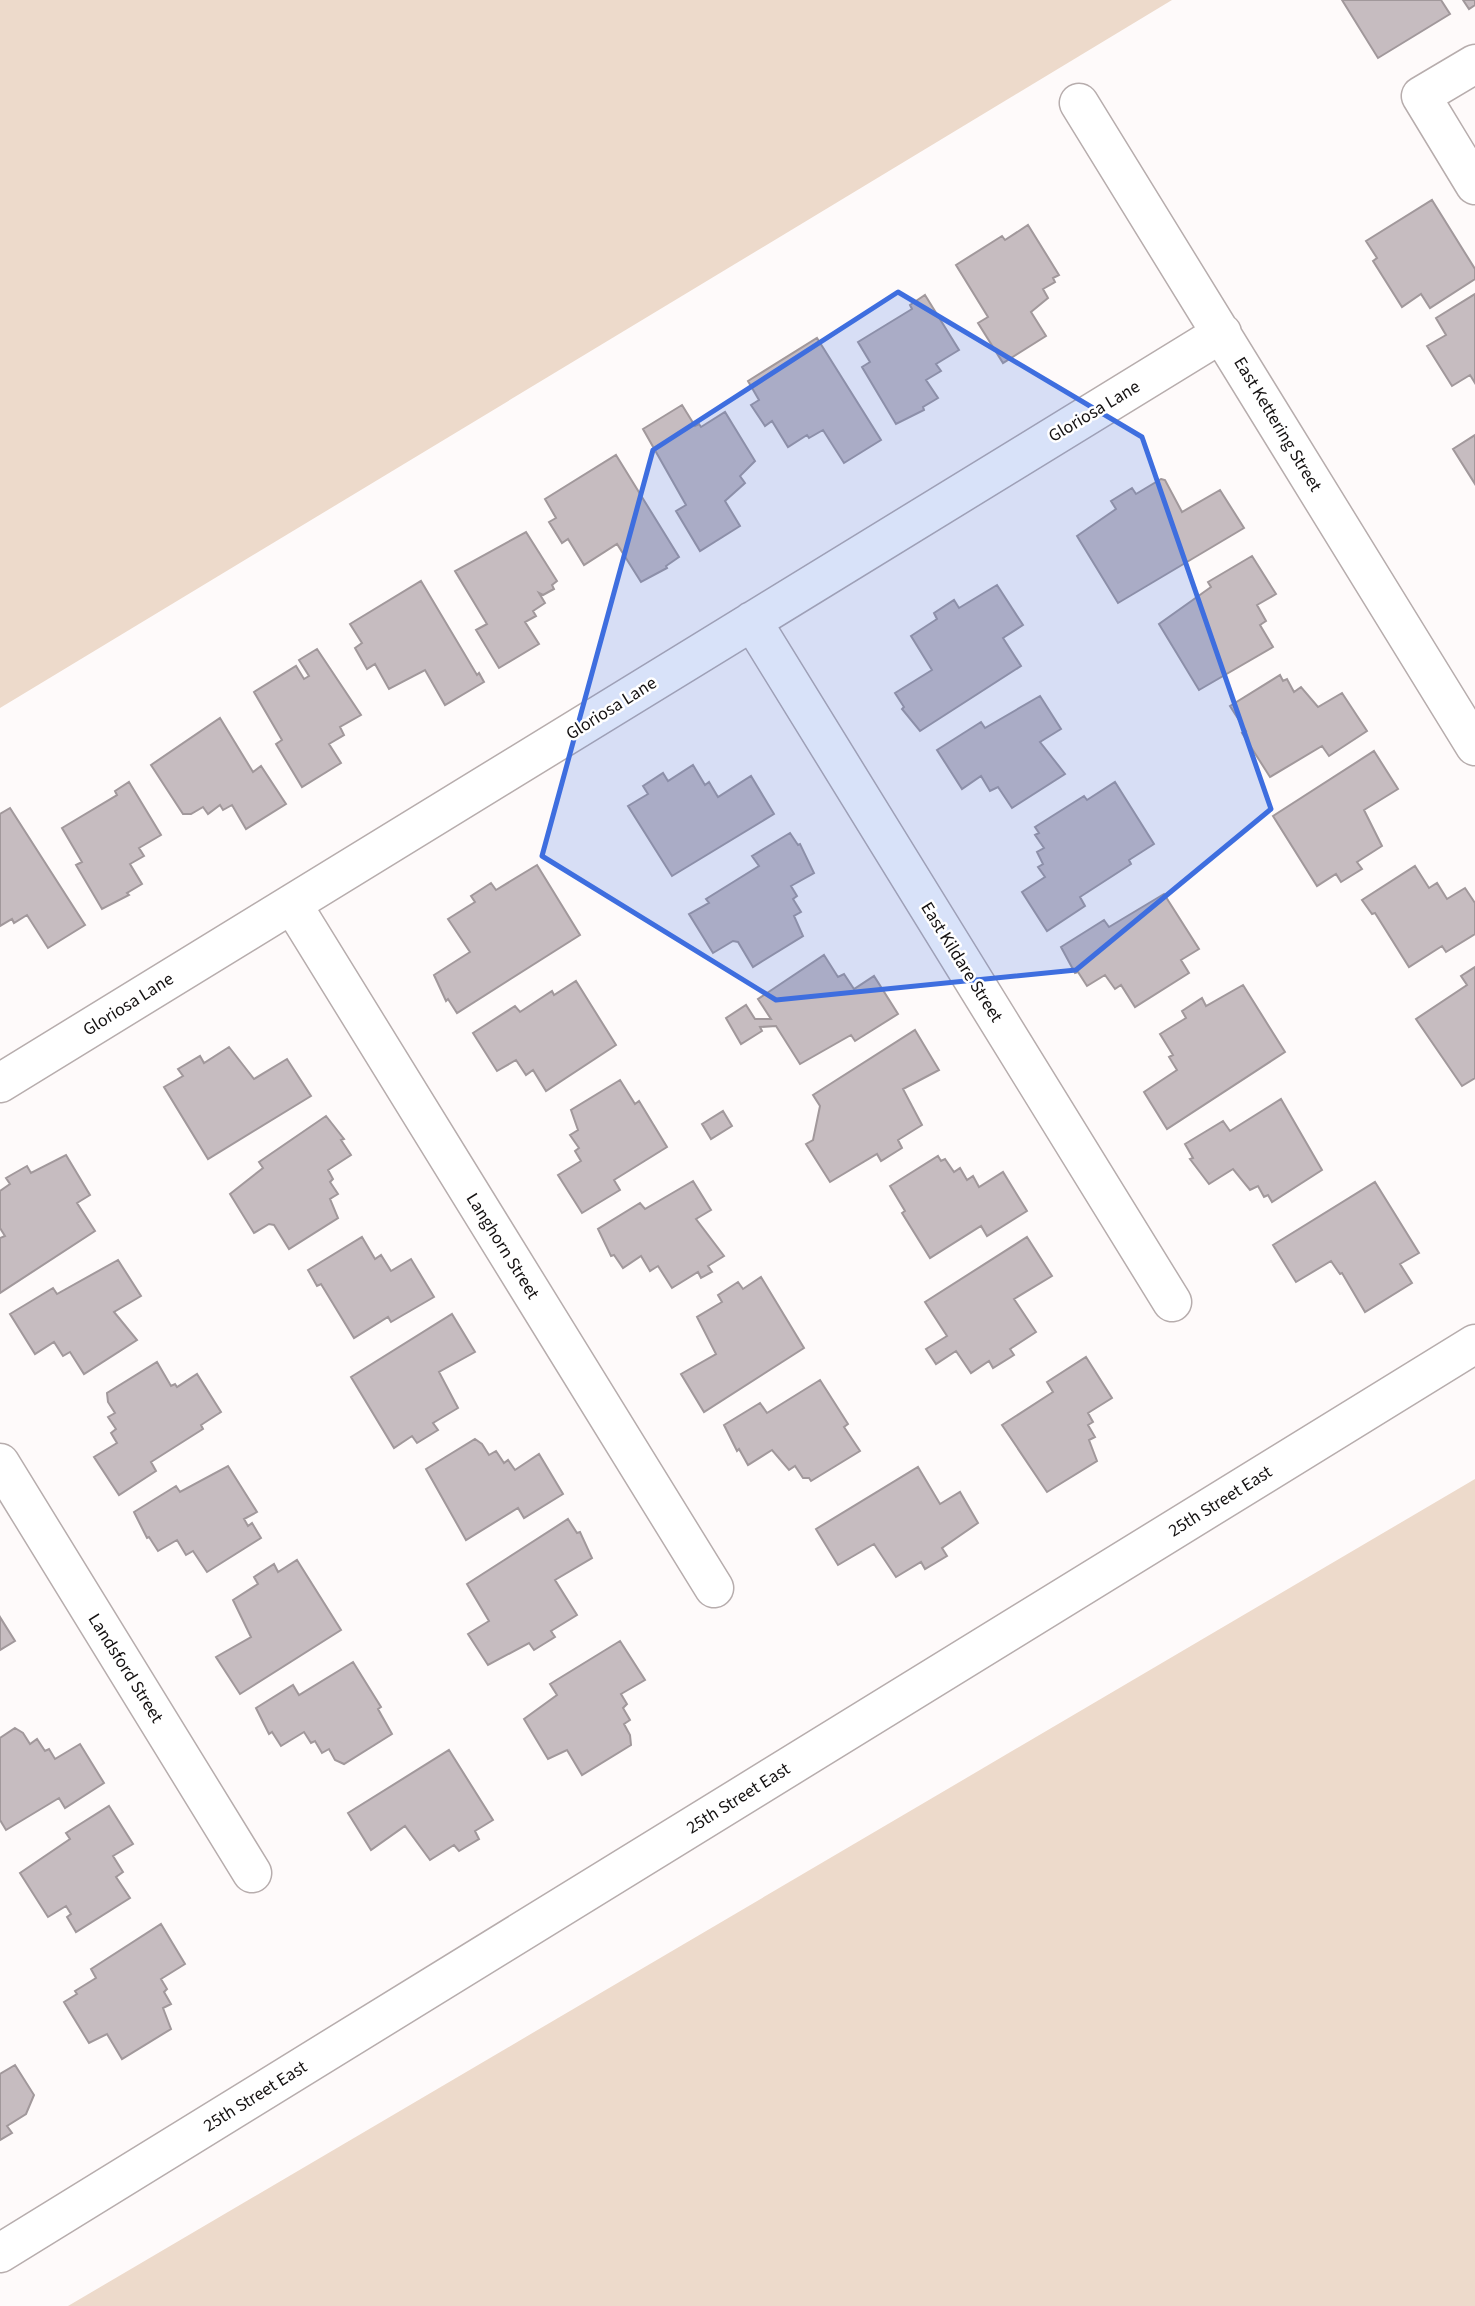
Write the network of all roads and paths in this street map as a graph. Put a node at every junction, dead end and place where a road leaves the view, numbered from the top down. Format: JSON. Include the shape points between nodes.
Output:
{"nodes":[{"id":1,"x":1475,"y":64,"type":"edge"},
{"id":2,"x":1079,"y":103,"type":"dead end"},
{"id":3,"x":1475,"y":185,"type":"edge"},
{"id":4,"x":1222,"y":333,"type":"junction"},
{"id":5,"x":752,"y":621,"type":"junction"},
{"id":6,"x":1475,"y":746,"type":"edge"},
{"id":7,"x":292,"y":904,"type":"junction"},
{"id":8,"x":0,"y":1083,"type":"edge"},
{"id":9,"x":1172,"y":1302,"type":"dead end"},
{"id":10,"x":1475,"y":1344,"type":"edge"},
{"id":11,"x":0,"y":1463,"type":"edge"},
{"id":12,"x":714,"y":1588,"type":"dead end"},
{"id":13,"x":252,"y":1873,"type":"dead end"},
{"id":14,"x":0,"y":2253,"type":"edge"}],
"edges":[{"from":1,"to":3,"type":"street","via":[[1421,96]]},
{"from":2,"to":4,"type":"street","name":"East Kettering Street"},
{"from":4,"to":5,"type":"street","name":"Gloriosa Lane"},
{"from":4,"to":6,"type":"street","name":"East Kettering Street"},
{"from":5,"to":7,"type":"street","name":"Gloriosa Lane"},
{"from":5,"to":9,"type":"street","name":"East Kildare Street"},
{"from":7,"to":8,"type":"street","name":"Gloriosa Lane"},
{"from":7,"to":12,"type":"street","name":"Langhorn Street"},
{"from":10,"to":14,"type":"street","name":"25th Street East"},
{"from":11,"to":13,"type":"street","name":"Landsford Street"}]}
